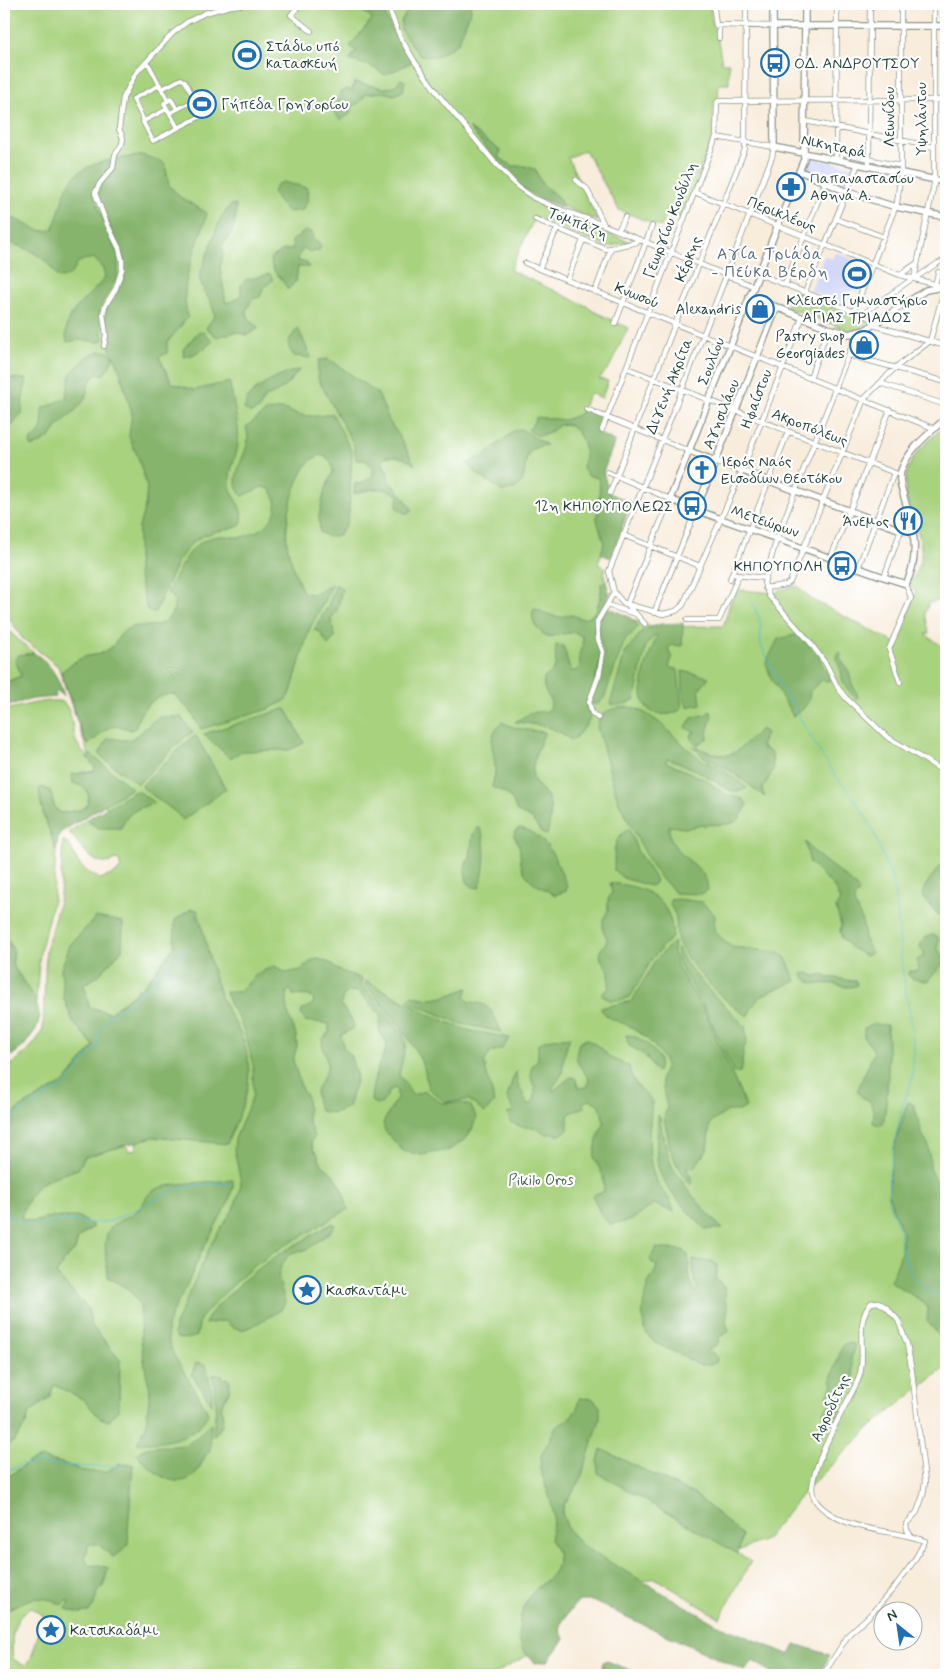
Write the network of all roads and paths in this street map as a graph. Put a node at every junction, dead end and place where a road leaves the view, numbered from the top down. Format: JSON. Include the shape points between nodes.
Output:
{"nodes":[{"id":1,"x":249,"y":4,"type":"edge"},
{"id":2,"x":300,"y":4,"type":"edge"},
{"id":3,"x":388,"y":4,"type":"edge"},
{"id":4,"x":715,"y":4,"type":"edge"},
{"id":5,"x":773,"y":4,"type":"edge"},
{"id":6,"x":805,"y":4,"type":"edge"},
{"id":7,"x":837,"y":4,"type":"edge"},
{"id":8,"x":870,"y":4,"type":"edge"},
{"id":9,"x":901,"y":4,"type":"edge"},
{"id":10,"x":934,"y":4,"type":"edge"},
{"id":11,"x":746,"y":9,"type":"dead end"},
{"id":12,"x":718,"y":25,"type":"junction"},
{"id":13,"x":745,"y":25,"type":"junction"},
{"id":14,"x":773,"y":26,"type":"junction"},
{"id":15,"x":806,"y":26,"type":"junction"},
{"id":16,"x":837,"y":26,"type":"junction"},
{"id":17,"x":870,"y":26,"type":"junction"},
{"id":18,"x":901,"y":26,"type":"junction"},
{"id":19,"x":934,"y":26,"type":"junction"},
{"id":20,"x":946,"y":26,"type":"edge"},
{"id":21,"x":311,"y":31,"type":"dead end"},
{"id":22,"x":719,"y":38,"type":"dead end"},
{"id":23,"x":146,"y":63,"type":"junction"},
{"id":24,"x":161,"y":87,"type":"junction"},
{"id":25,"x":195,"y":100,"type":"junction"},
{"id":26,"x":745,"y":100,"type":"junction"},
{"id":27,"x":773,"y":100,"type":"junction"},
{"id":28,"x":805,"y":100,"type":"junction"},
{"id":29,"x":837,"y":100,"type":"junction"},
{"id":30,"x":869,"y":100,"type":"junction"},
{"id":31,"x":901,"y":100,"type":"junction"},
{"id":32,"x":934,"y":100,"type":"junction"},
{"id":33,"x":946,"y":100,"type":"edge"},
{"id":34,"x":168,"y":101,"type":"junction"},
{"id":35,"x":177,"y":109,"type":"junction"},
{"id":36,"x":168,"y":111,"type":"junction"},
{"id":37,"x":144,"y":121,"type":"junction"},
{"id":38,"x":805,"y":121,"type":"junction"},
{"id":39,"x":836,"y":127,"type":"junction"},
{"id":40,"x":178,"y":128,"type":"junction"},
{"id":41,"x":869,"y":134,"type":"junction"},
{"id":42,"x":716,"y":137,"type":"junction"},
{"id":43,"x":902,"y":140,"type":"junction"},
{"id":44,"x":745,"y":143,"type":"junction"},
{"id":45,"x":774,"y":147,"type":"junction"},
{"id":46,"x":934,"y":147,"type":"junction"},
{"id":47,"x":805,"y":152,"type":"junction"},
{"id":48,"x":839,"y":157,"type":"junction"},
{"id":49,"x":855,"y":160,"type":"junction"},
{"id":50,"x":869,"y":162,"type":"junction"},
{"id":51,"x":901,"y":169,"type":"junction"},
{"id":52,"x":800,"y":171,"type":"junction"},
{"id":53,"x":934,"y":179,"type":"junction"},
{"id":54,"x":576,"y":180,"type":"dead end"},
{"id":55,"x":946,"y":182,"type":"edge"},
{"id":56,"x":825,"y":183,"type":"junction"},
{"id":57,"x":694,"y":192,"type":"junction"},
{"id":58,"x":847,"y":192,"type":"junction"},
{"id":59,"x":723,"y":204,"type":"junction"},
{"id":60,"x":896,"y":207,"type":"junction"},
{"id":61,"x":928,"y":213,"type":"junction"},
{"id":62,"x":750,"y":215,"type":"junction"},
{"id":63,"x":625,"y":217,"type":"dead end"},
{"id":64,"x":946,"y":217,"type":"edge"},
{"id":65,"x":535,"y":219,"type":"dead end"},
{"id":66,"x":836,"y":219,"type":"junction"},
{"id":67,"x":604,"y":225,"type":"junction"},
{"id":68,"x":652,"y":226,"type":"dead end"},
{"id":69,"x":778,"y":226,"type":"junction"},
{"id":70,"x":557,"y":229,"type":"junction"},
{"id":71,"x":618,"y":231,"type":"junction"},
{"id":72,"x":804,"y":236,"type":"junction"},
{"id":73,"x":884,"y":237,"type":"junction"},
{"id":74,"x":583,"y":240,"type":"junction"},
{"id":75,"x":640,"y":240,"type":"junction"},
{"id":76,"x":646,"y":242,"type":"junction"},
{"id":77,"x":825,"y":245,"type":"junction"},
{"id":78,"x":611,"y":248,"type":"junction"},
{"id":79,"x":672,"y":253,"type":"junction"},
{"id":80,"x":946,"y":260,"type":"edge"},
{"id":81,"x":525,"y":263,"type":"dead end"},
{"id":82,"x":918,"y":263,"type":"junction"},
{"id":83,"x":873,"y":264,"type":"junction"},
{"id":84,"x":699,"y":265,"type":"junction"},
{"id":85,"x":539,"y":269,"type":"junction"},
{"id":86,"x":946,"y":273,"type":"edge"},
{"id":87,"x":758,"y":274,"type":"junction"},
{"id":88,"x":726,"y":275,"type":"junction"},
{"id":89,"x":900,"y":275,"type":"junction"},
{"id":90,"x":913,"y":279,"type":"junction"},
{"id":91,"x":567,"y":280,"type":"junction"},
{"id":92,"x":784,"y":285,"type":"junction"},
{"id":93,"x":935,"y":285,"type":"junction"},
{"id":94,"x":753,"y":286,"type":"junction"},
{"id":95,"x":946,"y":286,"type":"edge"},
{"id":96,"x":595,"y":292,"type":"junction"},
{"id":97,"x":805,"y":292,"type":"junction"},
{"id":98,"x":749,"y":296,"type":"junction"},
{"id":99,"x":622,"y":303,"type":"junction"},
{"id":100,"x":777,"y":308,"type":"junction"},
{"id":101,"x":854,"y":312,"type":"junction"},
{"id":102,"x":648,"y":313,"type":"junction"},
{"id":103,"x":861,"y":315,"type":"junction"},
{"id":104,"x":802,"y":318,"type":"junction"},
{"id":105,"x":878,"y":321,"type":"junction"},
{"id":106,"x":615,"y":324,"type":"dead end"},
{"id":107,"x":675,"y":324,"type":"junction"},
{"id":108,"x":872,"y":325,"type":"junction"},
{"id":109,"x":828,"y":328,"type":"junction"},
{"id":110,"x":857,"y":333,"type":"junction"},
{"id":111,"x":702,"y":334,"type":"junction"},
{"id":112,"x":930,"y":341,"type":"junction"},
{"id":113,"x":104,"y":346,"type":"dead end"},
{"id":114,"x":730,"y":346,"type":"junction"},
{"id":115,"x":946,"y":346,"type":"edge"},
{"id":116,"x":849,"y":355,"type":"junction"},
{"id":117,"x":757,"y":358,"type":"junction"},
{"id":118,"x":896,"y":367,"type":"junction"},
{"id":119,"x":627,"y":368,"type":"junction"},
{"id":120,"x":782,"y":368,"type":"junction"},
{"id":121,"x":654,"y":378,"type":"junction"},
{"id":122,"x":810,"y":378,"type":"junction"},
{"id":123,"x":946,"y":382,"type":"edge"},
{"id":124,"x":880,"y":383,"type":"junction"},
{"id":125,"x":835,"y":389,"type":"junction"},
{"id":126,"x":682,"y":390,"type":"junction"},
{"id":127,"x":864,"y":399,"type":"junction"},
{"id":128,"x":709,"y":400,"type":"junction"},
{"id":129,"x":946,"y":405,"type":"edge"},
{"id":130,"x":586,"y":409,"type":"dead end"},
{"id":131,"x":890,"y":410,"type":"junction"},
{"id":132,"x":736,"y":411,"type":"junction"},
{"id":133,"x":607,"y":418,"type":"junction"},
{"id":134,"x":946,"y":418,"type":"edge"},
{"id":135,"x":761,"y":421,"type":"junction"},
{"id":136,"x":636,"y":428,"type":"junction"},
{"id":137,"x":935,"y":428,"type":"junction"},
{"id":138,"x":602,"y":430,"type":"dead end"},
{"id":139,"x":788,"y":432,"type":"junction"},
{"id":140,"x":661,"y":438,"type":"junction"},
{"id":141,"x":815,"y":442,"type":"junction"},
{"id":142,"x":689,"y":451,"type":"junction"},
{"id":143,"x":843,"y":453,"type":"junction"},
{"id":144,"x":716,"y":461,"type":"junction"},
{"id":145,"x":868,"y":462,"type":"junction"},
{"id":146,"x":742,"y":471,"type":"junction"},
{"id":147,"x":607,"y":472,"type":"dead end"},
{"id":148,"x":897,"y":474,"type":"junction"},
{"id":149,"x":616,"y":476,"type":"junction"},
{"id":150,"x":770,"y":481,"type":"junction"},
{"id":151,"x":642,"y":487,"type":"junction"},
{"id":152,"x":796,"y":491,"type":"junction"},
{"id":153,"x":610,"y":494,"type":"dead end"},
{"id":154,"x":670,"y":499,"type":"junction"},
{"id":155,"x":823,"y":501,"type":"junction"},
{"id":156,"x":696,"y":510,"type":"junction"},
{"id":157,"x":850,"y":510,"type":"junction"},
{"id":158,"x":721,"y":519,"type":"junction"},
{"id":159,"x":875,"y":520,"type":"junction"},
{"id":160,"x":750,"y":529,"type":"junction"},
{"id":161,"x":902,"y":530,"type":"junction"},
{"id":162,"x":914,"y":531,"type":"junction"},
{"id":163,"x":623,"y":535,"type":"junction"},
{"id":164,"x":777,"y":538,"type":"junction"},
{"id":165,"x":650,"y":546,"type":"junction"},
{"id":166,"x":803,"y":548,"type":"junction"},
{"id":167,"x":677,"y":557,"type":"junction"},
{"id":168,"x":831,"y":557,"type":"junction"},
{"id":169,"x":700,"y":566,"type":"junction"},
{"id":170,"x":858,"y":568,"type":"junction"},
{"id":171,"x":739,"y":575,"type":"junction"},
{"id":172,"x":884,"y":577,"type":"junction"},
{"id":173,"x":765,"y":578,"type":"junction"},
{"id":174,"x":906,"y":584,"type":"junction"},
{"id":175,"x":765,"y":588,"type":"junction"},
{"id":176,"x":614,"y":592,"type":"junction"},
{"id":177,"x":627,"y":604,"type":"junction"},
{"id":178,"x":608,"y":605,"type":"junction"},
{"id":179,"x":654,"y":613,"type":"junction"},
{"id":180,"x":637,"y":614,"type":"junction"},
{"id":181,"x":687,"y":620,"type":"dead end"},
{"id":182,"x":645,"y":624,"type":"dead end"},
{"id":183,"x":900,"y":682,"type":"dead end"},
{"id":184,"x":598,"y":718,"type":"dead end"},
{"id":185,"x":946,"y":773,"type":"edge"},
{"id":186,"x":912,"y":1537,"type":"junction"},
{"id":187,"x":823,"y":1675,"type":"edge"}],
"edges":[{"from":1,"to":23,"type":"street","via":[[195,16],[173,33]]},
{"from":2,"to":21,"type":"street","via":[[291,15]]},
{"from":3,"to":67,"type":"street","via":[[400,37],[425,76],[518,187],[534,198]]},
{"from":4,"to":12,"type":"street","via":[[715,24]]},
{"from":5,"to":14,"type":"street","name":"Διγενή Ακρίτα"},
{"from":6,"to":15,"type":"street","name":"Σουλίου"},
{"from":7,"to":16,"type":"street"},
{"from":8,"to":17,"type":"street"},
{"from":9,"to":18,"type":"street","name":"Λεωνίδου"},
{"from":10,"to":19,"type":"street","name":"Υψηλάντου"},
{"from":11,"to":13,"type":"street","name":"Κέρκης"},
{"from":12,"to":13,"type":"street"},
{"from":12,"to":22,"type":"street"},
{"from":13,"to":14,"type":"street"},
{"from":13,"to":26,"type":"street","name":"Κέρκης"},
{"from":14,"to":15,"type":"street"},
{"from":14,"to":27,"type":"street","name":"Διγενή Ακρίτα"},
{"from":15,"to":16,"type":"street"},
{"from":15,"to":28,"type":"street","name":"Σουλίου"},
{"from":16,"to":17,"type":"street"},
{"from":16,"to":29,"type":"street"},
{"from":17,"to":18,"type":"street"},
{"from":17,"to":30,"type":"street"},
{"from":18,"to":19,"type":"street"},
{"from":18,"to":31,"type":"street","name":"Λεωνίδου"},
{"from":19,"to":20,"type":"street"},
{"from":19,"to":32,"type":"street","name":"Υψηλάντου"},
{"from":23,"to":24,"type":"street"},
{"from":23,"to":113,"type":"street","via":[[132,79],[123,98],[119,129],[122,144],[115,155],[113,168],[95,192],[122,260],[116,288],[103,314]]},
{"from":24,"to":25,"type":"street","via":[[181,79]]},
{"from":24,"to":34,"type":"street"},
{"from":24,"to":37,"type":"street","via":[[133,100]]},
{"from":25,"to":35,"type":"street"},
{"from":25,"to":40,"type":"street","via":[[203,115]]},
{"from":26,"to":27,"type":"street"},
{"from":26,"to":42,"type":"street","name":"Γεωργίου Κονδύλη","via":[[718,101]]},
{"from":26,"to":44,"type":"street","name":"Κέρκης"},
{"from":27,"to":28,"type":"street"},
{"from":27,"to":45,"type":"street","name":"Διγενή Ακρίτα"},
{"from":28,"to":29,"type":"street"},
{"from":28,"to":38,"type":"street","name":"Σουλίου"},
{"from":29,"to":30,"type":"street"},
{"from":29,"to":39,"type":"street"},
{"from":30,"to":31,"type":"street"},
{"from":30,"to":41,"type":"street"},
{"from":31,"to":32,"type":"street"},
{"from":31,"to":43,"type":"street","name":"Λεωνίδου"},
{"from":32,"to":33,"type":"street"},
{"from":32,"to":46,"type":"street","name":"Υψηλάντου"},
{"from":34,"to":35,"type":"street","via":[[171,99]]},
{"from":34,"to":36,"type":"street","via":[[164,103]]},
{"from":35,"to":36,"type":"street"},
{"from":36,"to":37,"type":"street"},
{"from":36,"to":40,"type":"street"},
{"from":37,"to":40,"type":"street","via":[[154,141]]},
{"from":38,"to":39,"type":"street"},
{"from":38,"to":47,"type":"street","name":"Σουλίου"},
{"from":39,"to":41,"type":"street"},
{"from":39,"to":48,"type":"street"},
{"from":41,"to":43,"type":"street"},
{"from":41,"to":50,"type":"street"},
{"from":42,"to":44,"type":"street","name":"Νικηταρά"},
{"from":42,"to":57,"type":"street","name":"Γεωργίου Κονδύλη"},
{"from":43,"to":46,"type":"street"},
{"from":43,"to":51,"type":"street","name":"Λεωνίδου"},
{"from":44,"to":45,"type":"street","name":"Νικηταρά"},
{"from":44,"to":59,"type":"street","name":"Κέρκης"},
{"from":45,"to":47,"type":"street","name":"Νικηταρά"},
{"from":45,"to":62,"type":"street","name":"Διγενή Ακρίτα"},
{"from":46,"to":53,"type":"street","name":"Υψηλάντου"},
{"from":47,"to":48,"type":"street","name":"Νικηταρά"},
{"from":47,"to":52,"type":"street","name":"Σουλίου"},
{"from":48,"to":49,"type":"street","name":"Νικηταρά"},
{"from":49,"to":50,"type":"street","name":"Νικηταρά"},
{"from":49,"to":58,"type":"street"},
{"from":50,"to":51,"type":"street","name":"Νικηταρά"},
{"from":51,"to":53,"type":"street","name":"Νικηταρά"},
{"from":51,"to":60,"type":"street","name":"Λεωνίδου"},
{"from":52,"to":56,"type":"street"},
{"from":52,"to":69,"type":"street","name":"Σουλίου"},
{"from":53,"to":55,"type":"street","name":"Νικηταρά"},
{"from":53,"to":61,"type":"street","name":"Υψηλάντου"},
{"from":54,"to":67,"type":"street","via":[[587,189]]},
{"from":56,"to":58,"type":"street"},
{"from":56,"to":72,"type":"street"},
{"from":57,"to":59,"type":"street","name":"Περικλέους"},
{"from":57,"to":79,"type":"street","name":"Γεωργίου Κονδύλη"},
{"from":58,"to":60,"type":"street"},
{"from":58,"to":66,"type":"street"},
{"from":59,"to":62,"type":"street","name":"Περικλέους"},
{"from":59,"to":84,"type":"street","name":"Κέρκης"},
{"from":60,"to":61,"type":"street"},
{"from":60,"to":73,"type":"street","name":"Λεωνίδου"},
{"from":61,"to":64,"type":"street"},
{"from":61,"to":82,"type":"street","name":"Υψηλάντου"},
{"from":62,"to":69,"type":"street","name":"Περικλέους"},
{"from":62,"to":88,"type":"street","name":"Διγενή Ακρίτα"},
{"from":63,"to":71,"type":"street"},
{"from":65,"to":70,"type":"street","name":"Τομπάζη"},
{"from":66,"to":73,"type":"street"},
{"from":66,"to":77,"type":"street"},
{"from":67,"to":71,"type":"street"},
{"from":68,"to":76,"type":"street"},
{"from":69,"to":72,"type":"street","name":"Περικλέους"},
{"from":69,"to":87,"type":"street","name":"Σουλίου"},
{"from":70,"to":74,"type":"street","name":"Τομπάζη"},
{"from":70,"to":85,"type":"street"},
{"from":71,"to":75,"type":"street"},
{"from":72,"to":77,"type":"street","name":"Περικλέους"},
{"from":72,"to":92,"type":"street"},
{"from":73,"to":83,"type":"street","name":"Λεωνίδου"},
{"from":74,"to":78,"type":"street","name":"Τομπάζη"},
{"from":74,"to":91,"type":"street"},
{"from":75,"to":76,"type":"street"},
{"from":75,"to":78,"type":"street","name":"Τομπάζη"},
{"from":76,"to":79,"type":"street"},
{"from":76,"to":99,"type":"street"},
{"from":77,"to":83,"type":"street","name":"Περικλέους"},
{"from":77,"to":97,"type":"street"},
{"from":78,"to":96,"type":"street"},
{"from":79,"to":84,"type":"street"},
{"from":79,"to":102,"type":"street","name":"Γεωργίου Κονδύλη"},
{"from":80,"to":90,"type":"street"},
{"from":81,"to":85,"type":"street","name":"Κνωσού"},
{"from":82,"to":89,"type":"street"},
{"from":82,"to":90,"type":"street","name":"Υψηλάντου"},
{"from":83,"to":89,"type":"street","name":"Περικλέους"},
{"from":83,"to":101,"type":"street","name":"Λεωνίδου"},
{"from":84,"to":88,"type":"street"},
{"from":84,"to":107,"type":"street","name":"Κέρκης"},
{"from":85,"to":91,"type":"street","name":"Κνωσού"},
{"from":86,"to":93,"type":"street","via":[[938,272]]},
{"from":87,"to":92,"type":"street"},
{"from":87,"to":94,"type":"street","name":"Σουλίου"},
{"from":88,"to":94,"type":"street"},
{"from":88,"to":111,"type":"street","name":"Διγενή Ακρίτα"},
{"from":89,"to":90,"type":"street","name":"Περικλέους"},
{"from":90,"to":93,"type":"street","name":"Περικλέους"},
{"from":90,"to":103,"type":"street"},
{"from":91,"to":96,"type":"street","name":"Κνωσού"},
{"from":92,"to":97,"type":"street"},
{"from":93,"to":95,"type":"street","name":"Περικλέους"},
{"from":94,"to":98,"type":"street","name":"Σουλίου"},
{"from":95,"to":105,"type":"street","via":[[923,292]]},
{"from":95,"to":112,"type":"street"},
{"from":96,"to":99,"type":"street","name":"Κνωσού"},
{"from":97,"to":101,"type":"street"},
{"from":98,"to":100,"type":"street"},
{"from":98,"to":114,"type":"street","name":"Σουλίου"},
{"from":99,"to":102,"type":"street","name":"Κνωσού"},
{"from":99,"to":106,"type":"street"},
{"from":100,"to":104,"type":"street"},
{"from":100,"to":117,"type":"street","name":"Αγησιλάου"},
{"from":101,"to":103,"type":"street"},
{"from":102,"to":107,"type":"street","name":"Κνωσού"},
{"from":102,"to":119,"type":"street","name":"Γεωργίου Κονδύλη"},
{"from":103,"to":105,"type":"street"},
{"from":104,"to":109,"type":"street"},
{"from":104,"to":120,"type":"street","name":"Ηφαίστου"},
{"from":105,"to":108,"type":"street"},
{"from":107,"to":111,"type":"street","name":"Κνωσού"},
{"from":107,"to":121,"type":"street","name":"Κέρκης"},
{"from":108,"to":110,"type":"street"},
{"from":108,"to":112,"type":"street"},
{"from":109,"to":110,"type":"street","via":[[847,334]]},
{"from":109,"to":122,"type":"street"},
{"from":110,"to":116,"type":"street"},
{"from":111,"to":114,"type":"street","name":"Κνωσού"},
{"from":111,"to":126,"type":"street","name":"Διγενή Ακρίτα"},
{"from":112,"to":115,"type":"street"},
{"from":112,"to":118,"type":"street"},
{"from":114,"to":117,"type":"street","name":"Κνωσού"},
{"from":114,"to":128,"type":"street","name":"Σουλίου"},
{"from":116,"to":118,"type":"street"},
{"from":116,"to":125,"type":"street"},
{"from":117,"to":120,"type":"street","name":"Κνωσού"},
{"from":117,"to":132,"type":"street","name":"Αγησιλάου"},
{"from":118,"to":123,"type":"street"},
{"from":118,"to":124,"type":"street"},
{"from":119,"to":121,"type":"street","name":"Ακροπόλεως"},
{"from":119,"to":133,"type":"street","name":"Γεωργίου Κονδύλη"},
{"from":120,"to":122,"type":"street","name":"Κνωσού"},
{"from":120,"to":135,"type":"street","name":"Ηφαίστου"},
{"from":121,"to":126,"type":"street","name":"Ακροπόλεως"},
{"from":121,"to":136,"type":"street","name":"Κέρκης"},
{"from":122,"to":125,"type":"street","name":"Κνωσού"},
{"from":124,"to":127,"type":"street"},
{"from":124,"to":129,"type":"street"},
{"from":125,"to":127,"type":"street","name":"Κνωσού"},
{"from":125,"to":141,"type":"street"},
{"from":126,"to":128,"type":"street","name":"Ακροπόλεως"},
{"from":126,"to":140,"type":"street","name":"Διγενή Ακρίτα"},
{"from":127,"to":131,"type":"street","name":"Κνωσού"},
{"from":127,"to":143,"type":"street"},
{"from":128,"to":132,"type":"street","name":"Ακροπόλεως"},
{"from":128,"to":142,"type":"street","name":"Σουλίου"},
{"from":130,"to":133,"type":"street"},
{"from":131,"to":137,"type":"street","name":"Κνωσού"},
{"from":131,"to":145,"type":"street"},
{"from":132,"to":135,"type":"street","name":"Ακροπόλεως"},
{"from":132,"to":144,"type":"street","name":"Αγησιλάου"},
{"from":133,"to":136,"type":"street"},
{"from":133,"to":138,"type":"street","name":"Γεωργίου Κονδύλη"},
{"from":134,"to":137,"type":"street"},
{"from":135,"to":139,"type":"street","name":"Ακροπόλεως"},
{"from":135,"to":146,"type":"street","name":"Ηφαίστου"},
{"from":136,"to":140,"type":"street"},
{"from":136,"to":149,"type":"street","name":"Κέρκης"},
{"from":137,"to":148,"type":"street"},
{"from":139,"to":141,"type":"street","name":"Ακροπόλεως"},
{"from":139,"to":150,"type":"street"},
{"from":140,"to":142,"type":"street"},
{"from":140,"to":151,"type":"street","name":"Διγενή Ακρίτα"},
{"from":141,"to":143,"type":"street","name":"Ακροπόλεως"},
{"from":141,"to":152,"type":"street"},
{"from":142,"to":144,"type":"street"},
{"from":142,"to":154,"type":"street","name":"Σουλίου"},
{"from":143,"to":145,"type":"street","name":"Ακροπόλεως"},
{"from":143,"to":155,"type":"street"},
{"from":144,"to":146,"type":"street"},
{"from":144,"to":156,"type":"street","name":"Αγησιλάου"},
{"from":145,"to":148,"type":"street","name":"Ακροπόλεως"},
{"from":145,"to":157,"type":"street"},
{"from":146,"to":150,"type":"street"},
{"from":146,"to":158,"type":"street","name":"Ηφαίστου"},
{"from":147,"to":149,"type":"street","name":"Μετεώρων"},
{"from":148,"to":159,"type":"street"},
{"from":148,"to":162,"type":"street"},
{"from":149,"to":151,"type":"street","name":"Μετεώρων"},
{"from":149,"to":153,"type":"street","name":"Κέρκης"},
{"from":150,"to":152,"type":"street"},
{"from":150,"to":160,"type":"street"},
{"from":151,"to":154,"type":"street","name":"Μετεώρων"},
{"from":151,"to":163,"type":"street","name":"Διγενή Ακρίτα"},
{"from":152,"to":155,"type":"street"},
{"from":152,"to":164,"type":"street"},
{"from":154,"to":156,"type":"street","name":"Μετεώρων"},
{"from":154,"to":165,"type":"street","name":"Σουλίου"},
{"from":155,"to":157,"type":"street"},
{"from":155,"to":166,"type":"street"},
{"from":156,"to":158,"type":"street","name":"Μετεώρων"},
{"from":156,"to":167,"type":"street","name":"Αγησιλάου"},
{"from":157,"to":159,"type":"street"},
{"from":157,"to":168,"type":"street"},
{"from":158,"to":160,"type":"street","name":"Μετεώρων"},
{"from":158,"to":169,"type":"street","name":"Ηφαίστου"},
{"from":159,"to":161,"type":"street"},
{"from":159,"to":170,"type":"street"},
{"from":160,"to":164,"type":"street","name":"Μετεώρων"},
{"from":160,"to":171,"type":"street","via":[[731,577]]},
{"from":161,"to":162,"type":"street"},
{"from":161,"to":172,"type":"street"},
{"from":162,"to":174,"type":"street","via":[[916,552]]},
{"from":163,"to":165,"type":"street"},
{"from":163,"to":176,"type":"street","name":"Διγενή Ακρίτα","via":[[609,571]]},
{"from":164,"to":166,"type":"street","name":"Μετεώρων"},
{"from":164,"to":173,"type":"street"},
{"from":165,"to":167,"type":"street"},
{"from":165,"to":177,"type":"street","name":"Σουλίου"},
{"from":166,"to":168,"type":"street","name":"Μετεώρων"},
{"from":166,"to":175,"type":"street","via":[[788,584]]},
{"from":167,"to":169,"type":"street"},
{"from":167,"to":179,"type":"street","name":"Αγησιλάου"},
{"from":168,"to":170,"type":"street","name":"Μετεώρων"},
{"from":169,"to":179,"type":"street","name":"Ηφαίστου","via":[[686,599],[676,611]]},
{"from":170,"to":172,"type":"street","name":"Μετεώρων"},
{"from":171,"to":173,"type":"street"},
{"from":171,"to":181,"type":"street","via":[[719,620]]},
{"from":172,"to":174,"type":"street","name":"Μετεώρων"},
{"from":173,"to":175,"type":"street"},
{"from":174,"to":183,"type":"street","via":[[911,598],[889,649]]},
{"from":175,"to":185,"type":"street","via":[[820,656],[846,698],[886,736]]},
{"from":176,"to":177,"type":"street","via":[[620,601]]},
{"from":176,"to":178,"type":"street"},
{"from":177,"to":179,"type":"street"},
{"from":177,"to":180,"type":"street"},
{"from":178,"to":180,"type":"street"},
{"from":178,"to":184,"type":"street","via":[[597,622],[603,652],[589,702]]},
{"from":180,"to":182,"type":"street"},
{"from":186,"to":186,"type":"street","name":"Αφροδίτης","via":[[906,1524],[916,1512],[925,1482],[907,1344],[898,1320],[886,1307],[878,1302],[871,1303],[865,1310],[862,1324],[859,1377],[820,1459],[812,1492],[822,1508],[844,1521]]},
{"from":186,"to":187,"type":"street","via":[[925,1541],[914,1562],[869,1616],[849,1634]]}]}
